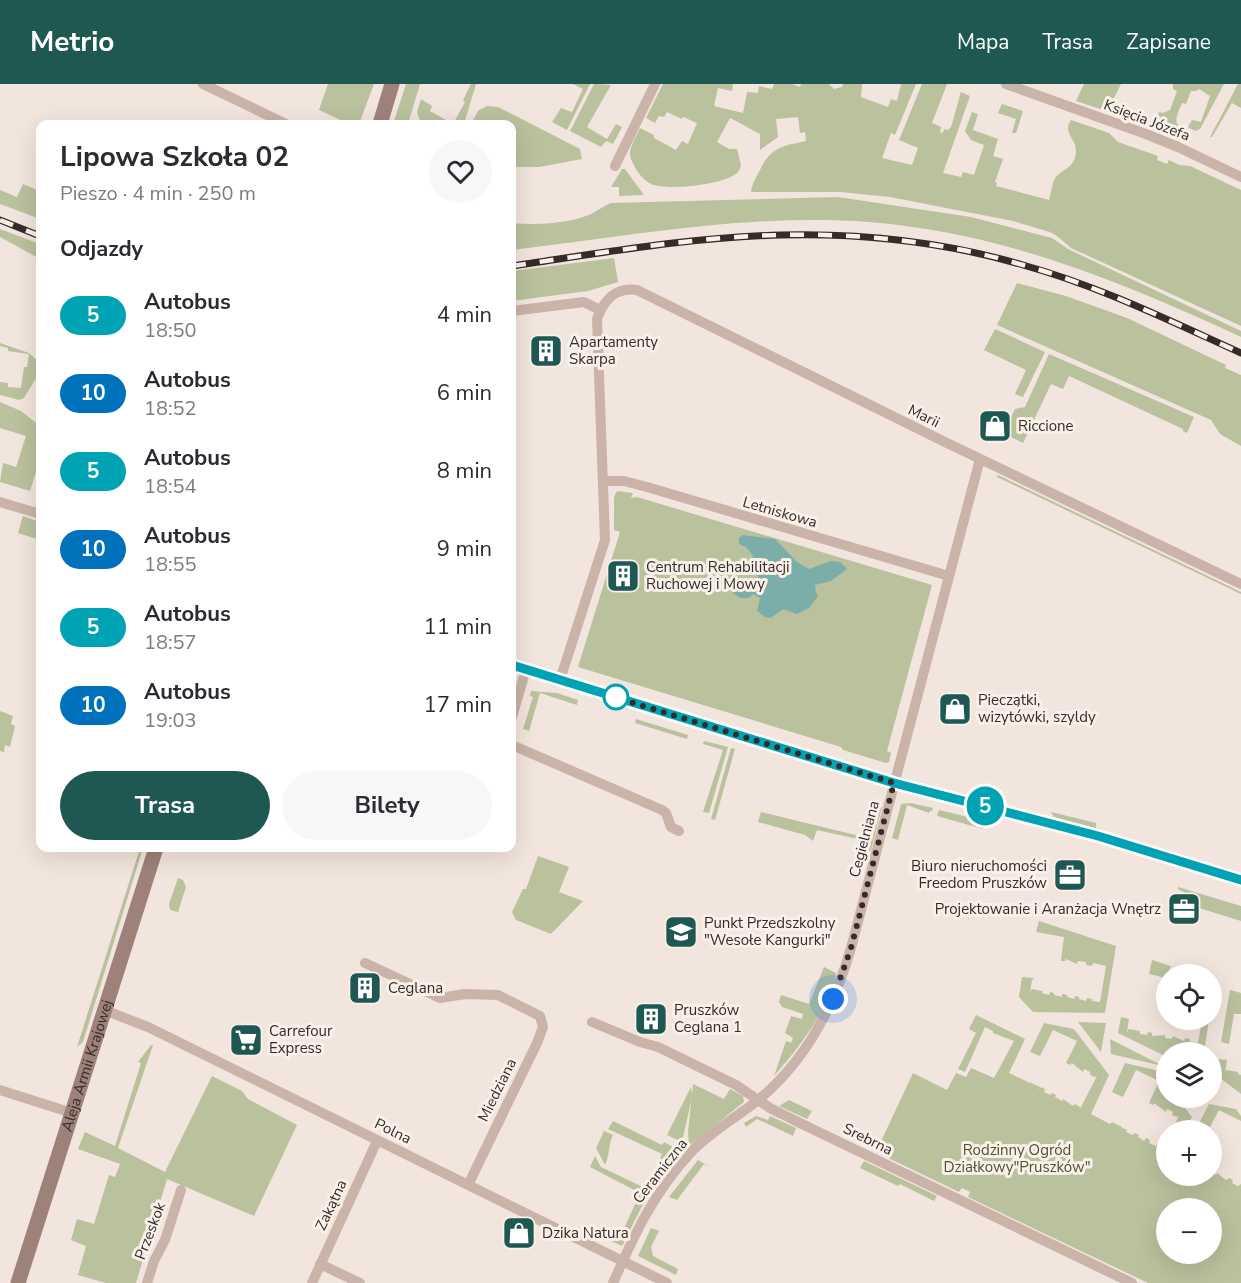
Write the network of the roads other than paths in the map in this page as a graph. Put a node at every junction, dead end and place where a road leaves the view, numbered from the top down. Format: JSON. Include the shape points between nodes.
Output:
{"nodes":[{"id":1,"x":203,"y":84,"type":"edge"},
{"id":2,"x":392,"y":84,"type":"edge"},
{"id":3,"x":656,"y":84,"type":"edge"},
{"id":4,"x":1005,"y":84,"type":"edge"},
{"id":5,"x":278,"y":120,"type":"edge"},
{"id":6,"x":381,"y":120,"type":"edge"},
{"id":7,"x":615,"y":166,"type":"dead end"},
{"id":8,"x":1241,"y":177,"type":"edge"},
{"id":9,"x":516,"y":310,"type":"edge"},
{"id":10,"x":600,"y":310,"type":"junction"},
{"id":11,"x":980,"y":459,"type":"junction"},
{"id":12,"x":603,"y":481,"type":"junction"},
{"id":13,"x":0,"y":501,"type":"edge"},
{"id":14,"x":36,"y":513,"type":"edge"},
{"id":15,"x":949,"y":576,"type":"junction"},
{"id":16,"x":1241,"y":584,"type":"edge"},
{"id":17,"x":516,"y":666,"type":"edge"},
{"id":18,"x":526,"y":669,"type":"junction"},
{"id":19,"x":560,"y":680,"type":"junction"},
{"id":20,"x":516,"y":703,"type":"edge"},
{"id":21,"x":516,"y":747,"type":"edge"},
{"id":22,"x":894,"y":783,"type":"junction"},
{"id":23,"x":678,"y":831,"type":"dead end"},
{"id":24,"x":155,"y":852,"type":"edge"},
{"id":25,"x":1241,"y":880,"type":"edge"},
{"id":26,"x":365,"y":963,"type":"dead end"},
{"id":27,"x":104,"y":1010,"type":"junction"},
{"id":28,"x":592,"y":1022,"type":"dead end"},
{"id":29,"x":0,"y":1090,"type":"edge"},
{"id":30,"x":758,"y":1100,"type":"junction"},
{"id":31,"x":72,"y":1113,"type":"junction"},
{"id":32,"x":377,"y":1141,"type":"junction"},
{"id":33,"x":468,"y":1185,"type":"junction"},
{"id":34,"x":181,"y":1190,"type":"dead end"},
{"id":35,"x":623,"y":1262,"type":"junction"},
{"id":36,"x":320,"y":1264,"type":"junction"},
{"id":37,"x":18,"y":1283,"type":"edge"},
{"id":38,"x":147,"y":1283,"type":"edge"},
{"id":39,"x":312,"y":1283,"type":"edge"},
{"id":40,"x":360,"y":1283,"type":"edge"},
{"id":41,"x":613,"y":1283,"type":"edge"},
{"id":42,"x":667,"y":1283,"type":"edge"},
{"id":43,"x":1132,"y":1283,"type":"edge"}],
"edges":[{"from":1,"to":5,"type":"street"},
{"from":2,"to":6,"type":"street"},
{"from":3,"to":7,"type":"street"},
{"from":4,"to":8,"type":"street","name":"Księcia Józefa","via":[[1146,134]]},
{"from":9,"to":10,"type":"street","via":[[584,302]]},
{"from":10,"to":11,"type":"street","name":"Marii","via":[[614,293],[637,290]]},
{"from":10,"to":12,"type":"street","via":[[597,323]]},
{"from":11,"to":15,"type":"street","name":"Cegielniana"},
{"from":11,"to":16,"type":"street","name":"Marii"},
{"from":12,"to":15,"type":"street","name":"Letniskowa","via":[[647,487]]},
{"from":12,"to":19,"type":"street","via":[[604,540]]},
{"from":13,"to":14,"type":"street"},
{"from":15,"to":22,"type":"street","name":"Cegielniana"},
{"from":17,"to":18,"type":"street"},
{"from":18,"to":19,"type":"street"},
{"from":18,"to":20,"type":"street"},
{"from":19,"to":22,"type":"street"},
{"from":21,"to":23,"type":"street","via":[[662,810],[671,827]]},
{"from":22,"to":25,"type":"street","via":[[1098,836]]},
{"from":22,"to":30,"type":"street","name":"Cegielniana","via":[[845,968],[826,1014],[802,1052]]},
{"from":24,"to":27,"type":"street","name":"Aleja Armii Krajowej"},
{"from":26,"to":33,"type":"street","name":"Miedziana","via":[[440,998],[498,995],[540,1016],[543,1027]]},
{"from":27,"to":31,"type":"street","name":"Aleja Armii Krajowej"},
{"from":27,"to":32,"type":"street","name":"Polna","via":[[148,1027]]},
{"from":28,"to":30,"type":"street","name":"Srebrna","via":[[658,1047]]},
{"from":29,"to":31,"type":"street"},
{"from":30,"to":35,"type":"street","name":"Ceramiczna","via":[[699,1145],[669,1179],[644,1216]]},
{"from":30,"to":43,"type":"street","name":"Srebrna"},
{"from":31,"to":37,"type":"street","name":"Aleja Armii Krajowej"},
{"from":32,"to":33,"type":"street","name":"Polna"},
{"from":32,"to":36,"type":"street","name":"Zakątna"},
{"from":33,"to":35,"type":"street","name":"Polna"},
{"from":34,"to":38,"type":"street","name":"Przeskok"},
{"from":35,"to":41,"type":"street","name":"Ceramiczna"},
{"from":35,"to":42,"type":"street","name":"Polna"},
{"from":36,"to":39,"type":"street","name":"Zakątna"},
{"from":36,"to":40,"type":"street"}]}
